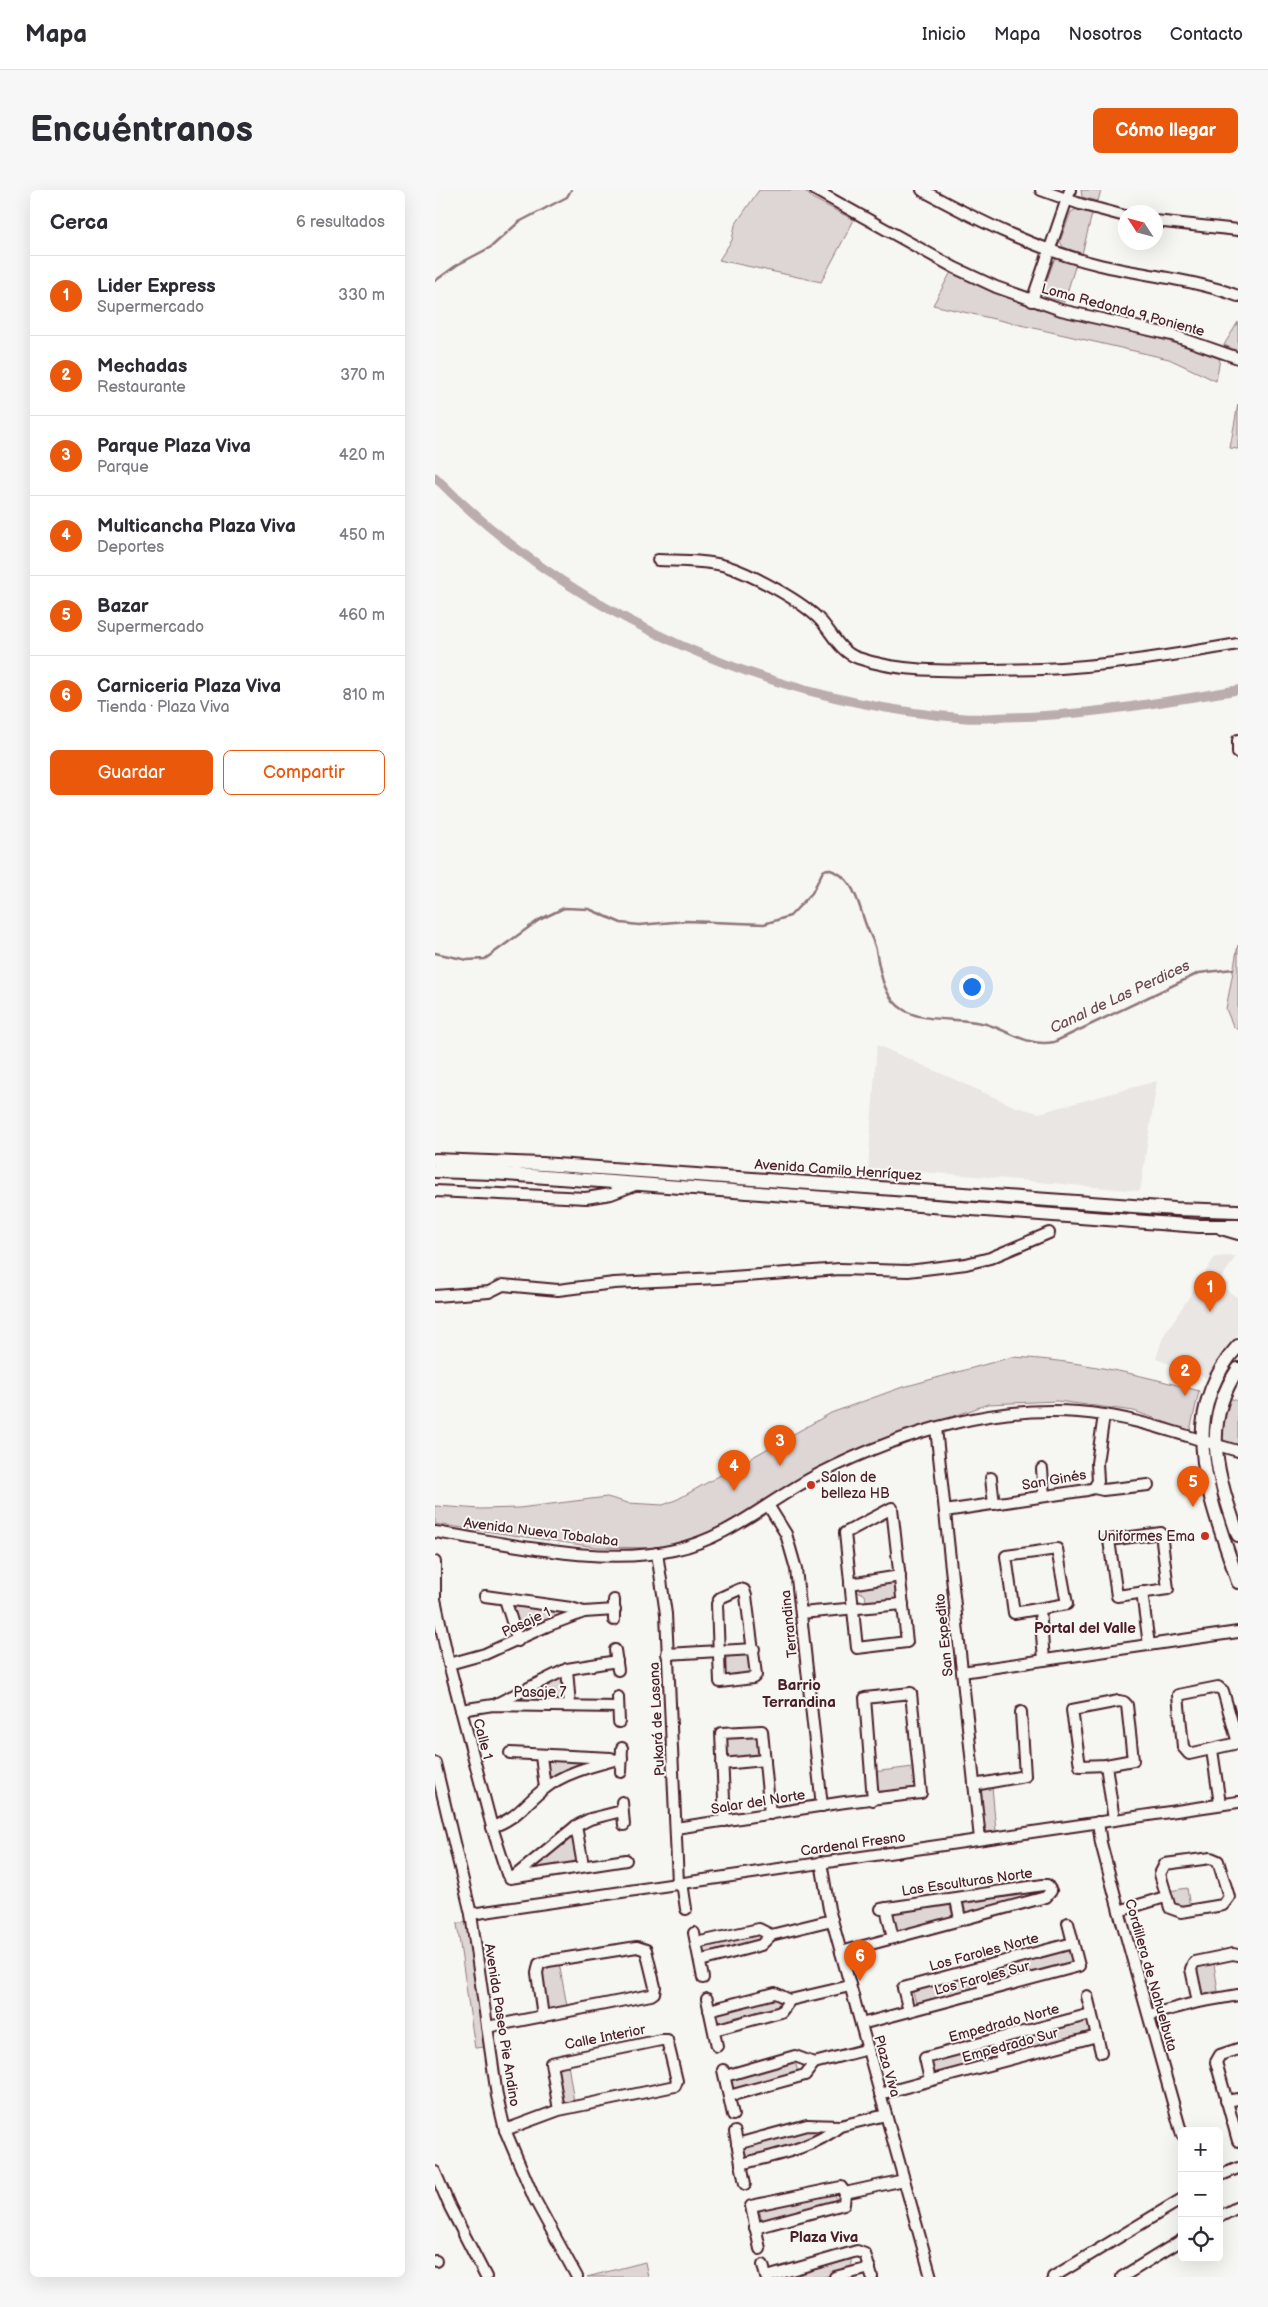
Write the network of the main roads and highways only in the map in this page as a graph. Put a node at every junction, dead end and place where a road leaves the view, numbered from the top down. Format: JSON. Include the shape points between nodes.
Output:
{"nodes":[{"id":1,"x":435,"y":1160,"type":"edge"},
{"id":2,"x":435,"y":1171,"type":"edge"},
{"id":3,"x":1238,"y":1211,"type":"edge"},
{"id":4,"x":1238,"y":1226,"type":"edge"},
{"id":5,"x":1238,"y":1346,"type":"edge"},
{"id":6,"x":1238,"y":1369,"type":"edge"},
{"id":7,"x":1237,"y":1528,"type":"edge"},
{"id":8,"x":1238,"y":1582,"type":"edge"}],
"edges":[{"from":1,"to":3,"type":"main road","name":"Avenida Camilo Henríquez","via":[[542,1164]]},
{"from":2,"to":4,"type":"main road","name":"Avenida Camilo Henríquez"},
{"from":5,"to":8,"type":"main road","via":[[1221,1369],[1211,1392],[1204,1414],[1202,1441],[1206,1481]]},
{"from":6,"to":7,"type":"main road","via":[[1221,1405],[1215,1445],[1219,1478]]}]}
